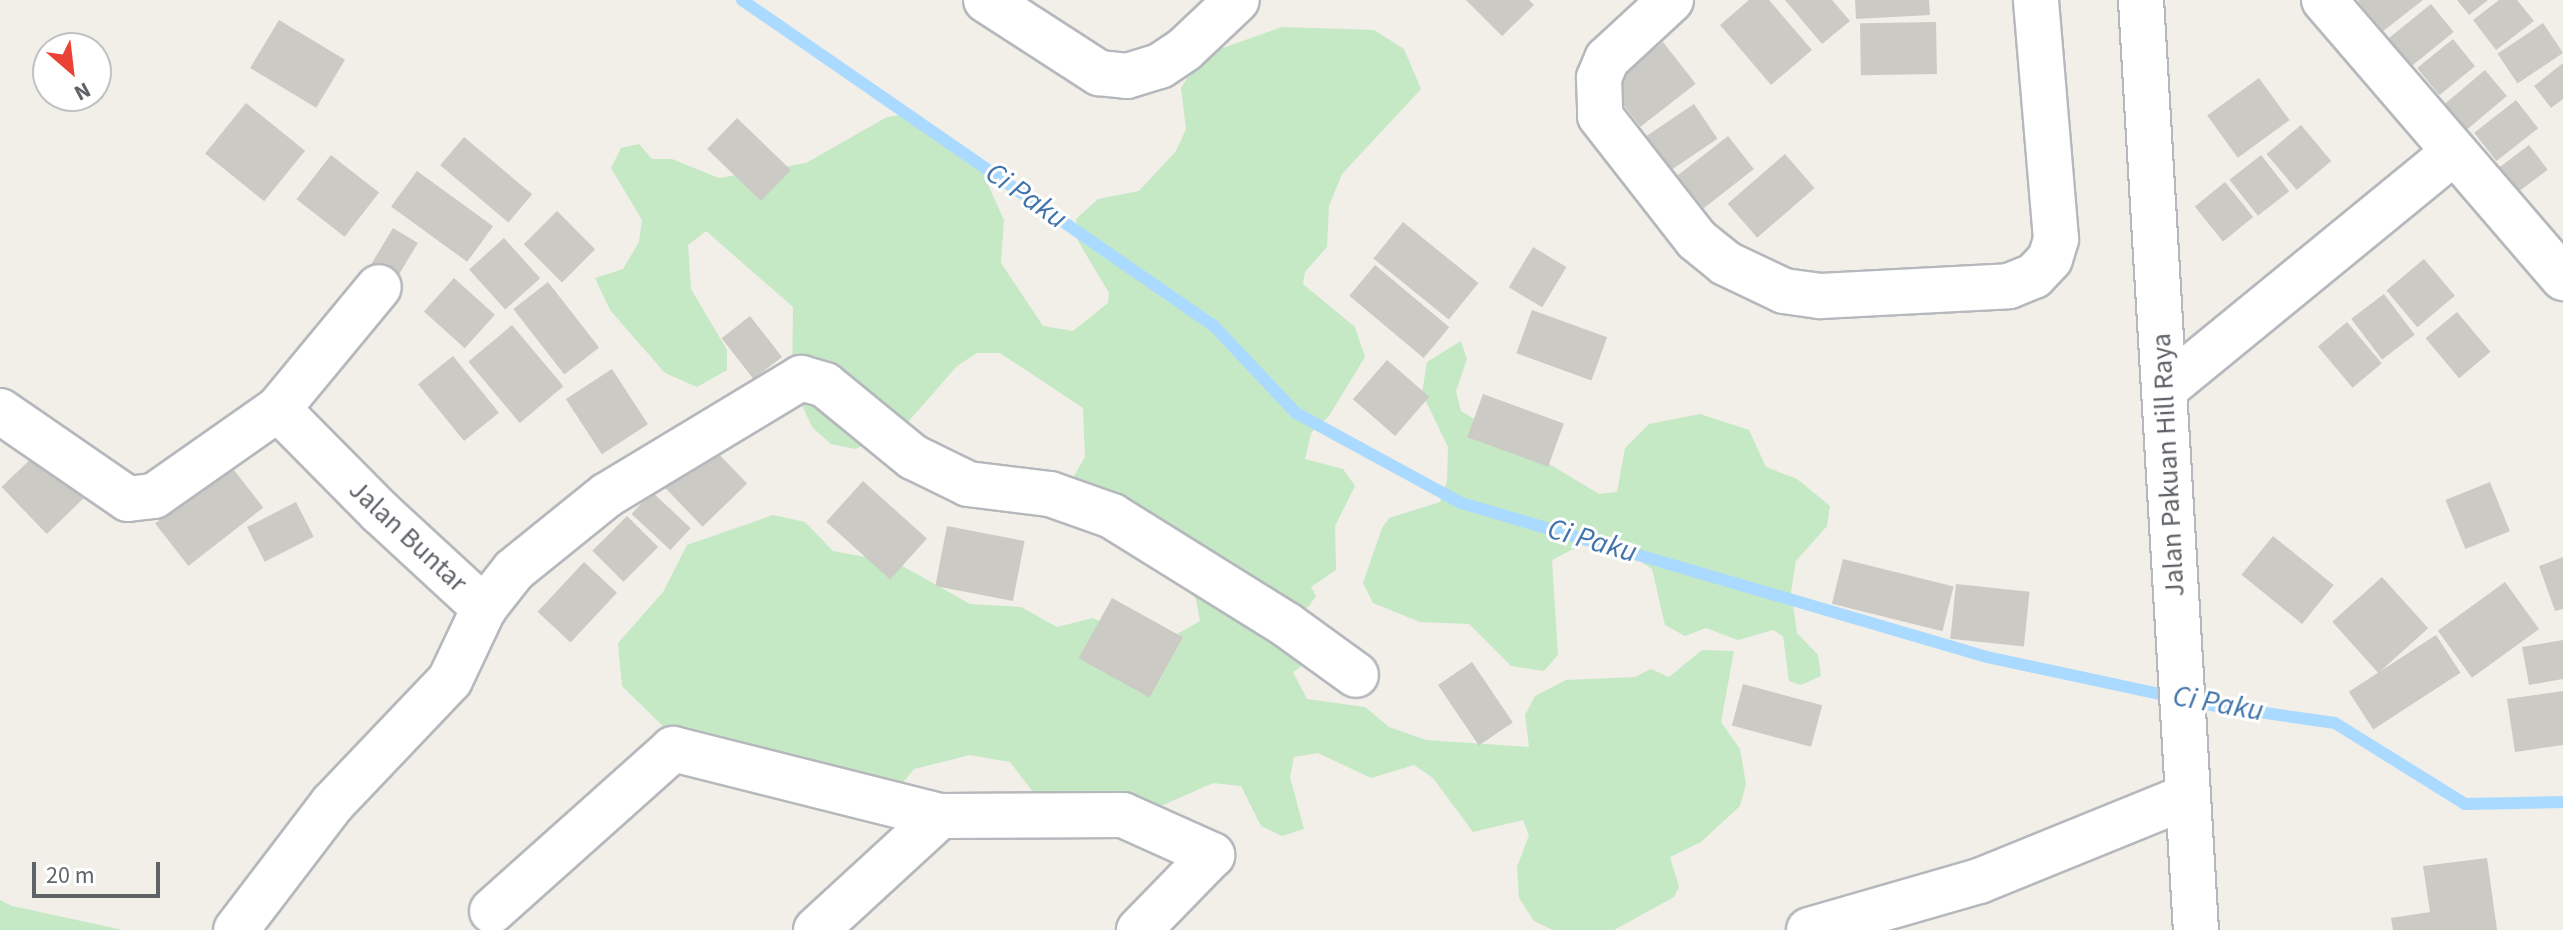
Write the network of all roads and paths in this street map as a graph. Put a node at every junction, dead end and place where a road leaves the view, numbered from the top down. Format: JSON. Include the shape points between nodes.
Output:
{"nodes":[{"id":1,"x":986,"y":0,"type":"edge"},
{"id":2,"x":1237,"y":0,"type":"edge"},
{"id":3,"x":1671,"y":0,"type":"edge"},
{"id":4,"x":2036,"y":0,"type":"edge"},
{"id":5,"x":2141,"y":0,"type":"edge"},
{"id":6,"x":2324,"y":0,"type":"edge"},
{"id":7,"x":2453,"y":153,"type":"junction"},
{"id":8,"x":2563,"y":278,"type":"edge"},
{"id":9,"x":379,"y":287,"type":"dead end"},
{"id":10,"x":2166,"y":388,"type":"junction"},
{"id":11,"x":278,"y":409,"type":"junction"},
{"id":12,"x":0,"y":411,"type":"edge"},
{"id":13,"x":484,"y":608,"type":"junction"},
{"id":14,"x":1356,"y":675,"type":"dead end"},
{"id":15,"x":2186,"y":797,"type":"junction"},
{"id":16,"x":940,"y":816,"type":"junction"},
{"id":17,"x":492,"y":911,"type":"dead end"},
{"id":18,"x":236,"y":930,"type":"edge"},
{"id":19,"x":816,"y":930,"type":"edge"},
{"id":20,"x":1139,"y":930,"type":"edge"},
{"id":21,"x":1809,"y":930,"type":"edge"},
{"id":22,"x":2196,"y":930,"type":"edge"}],
"edges":[{"from":1,"to":2,"type":"street","via":[[1099,73],[1127,76],[1160,66],[1185,49]]},
{"from":3,"to":4,"type":"street","via":[[1607,59],[1599,78],[1600,116],[1677,216],[1716,255],[1784,291],[1821,296],[2009,286],[2034,276],[2050,259],[2056,239]]},
{"from":5,"to":10,"type":"street","name":"Jalan Pakuan Hill Raya"},
{"from":6,"to":7,"type":"street"},
{"from":7,"to":8,"type":"street"},
{"from":7,"to":10,"type":"street"},
{"from":9,"to":11,"type":"street"},
{"from":10,"to":15,"type":"street","name":"Jalan Pakuan Hill Raya"},
{"from":11,"to":12,"type":"street","via":[[154,496],[139,501],[128,499]]},
{"from":11,"to":13,"type":"street","name":"Jalan Buntar"},
{"from":13,"to":14,"type":"street","via":[[514,570],[595,503],[808,377],[913,457],[968,484],[1050,494],[1112,516],[1287,625]]},
{"from":13,"to":18,"type":"street","name":"Jalan Buntar","via":[[450,680],[332,804]]},
{"from":15,"to":21,"type":"street","via":[[1979,881]]},
{"from":15,"to":22,"type":"street","name":"Jalan Pakuan Hill Raya"},
{"from":16,"to":17,"type":"street","via":[[673,749]]},
{"from":16,"to":19,"type":"street"},
{"from":16,"to":20,"type":"street","via":[[1123,815],[1212,855]]}]}
